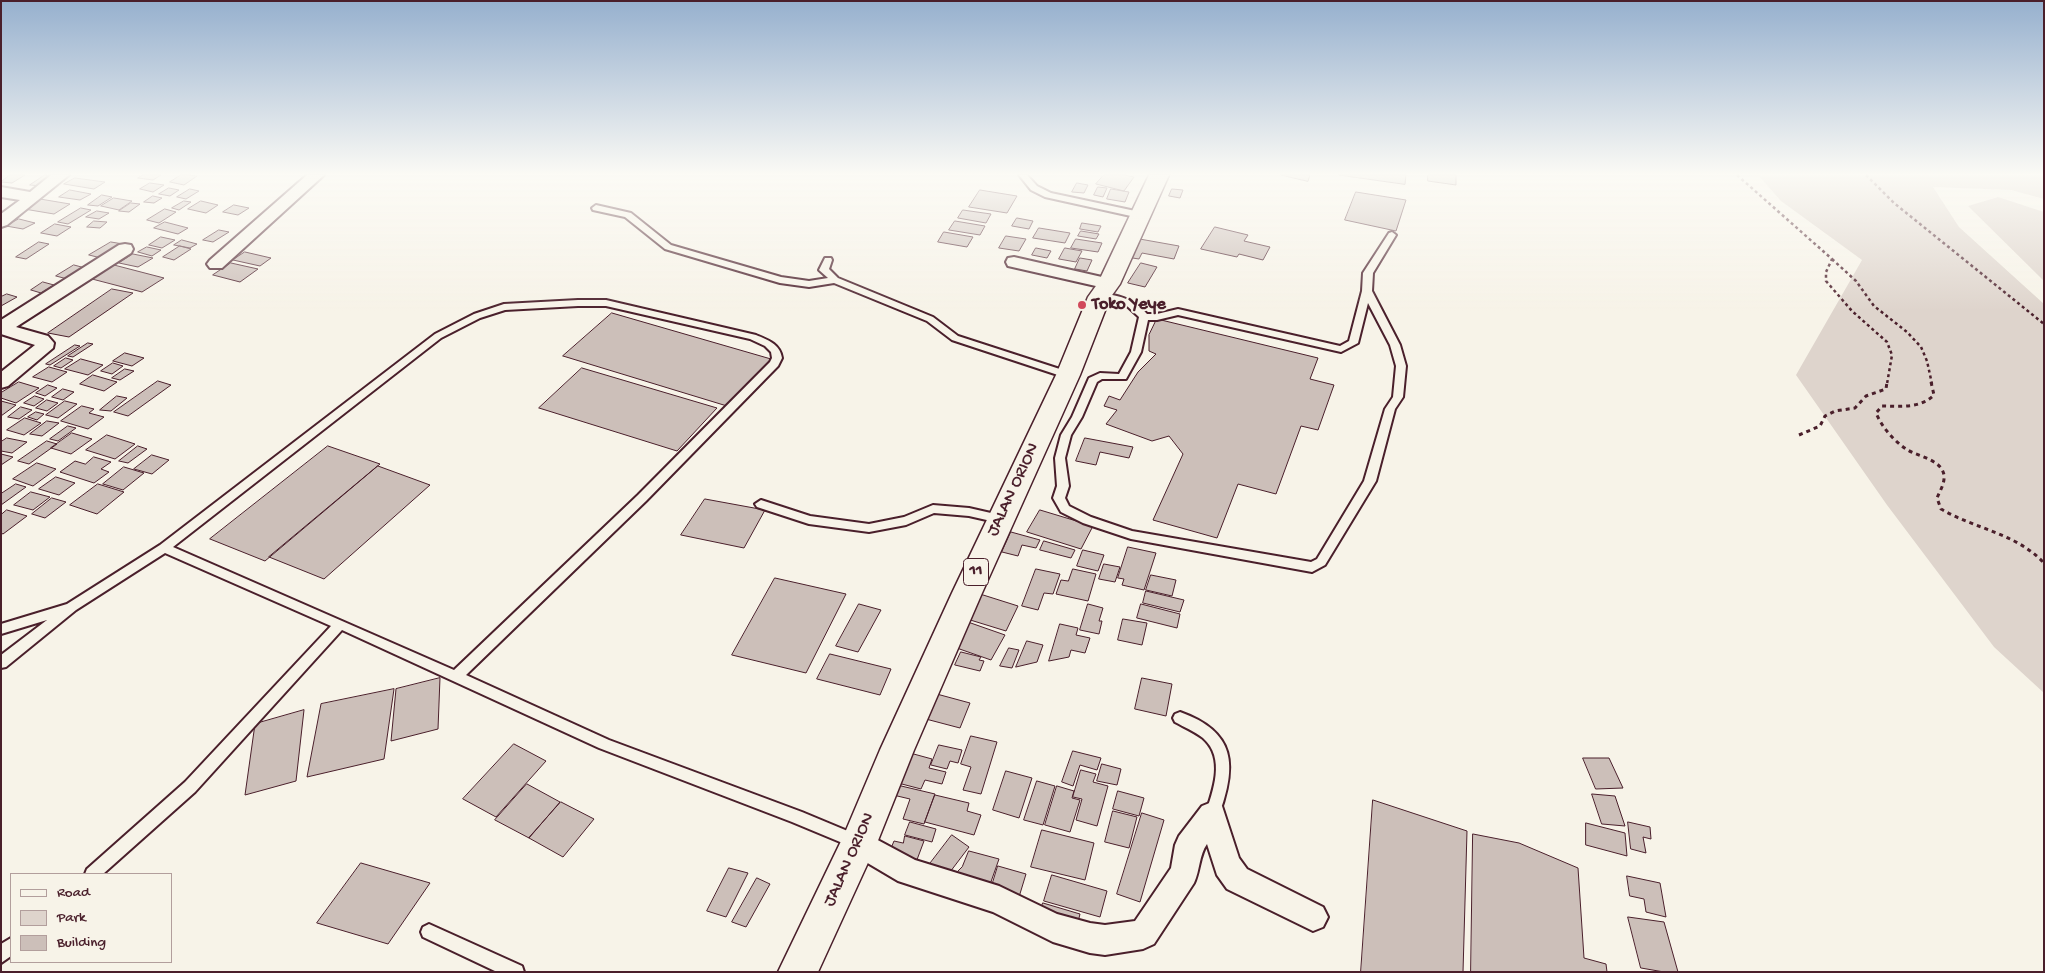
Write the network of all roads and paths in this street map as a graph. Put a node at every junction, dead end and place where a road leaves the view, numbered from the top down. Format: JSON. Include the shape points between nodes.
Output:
{"nodes":[{"id":1,"x":265,"y":220,"type":"edge"},
{"id":2,"x":635,"y":220,"type":"edge"},
{"id":3,"x":1137,"y":220,"type":"edge"},
{"id":4,"x":1789,"y":220,"type":"edge"},
{"id":5,"x":1916,"y":220,"type":"edge"},
{"id":6,"x":1392,"y":235,"type":"dead end"},
{"id":7,"x":125,"y":249,"type":"dead end"},
{"id":8,"x":1832,"y":259,"type":"junction"},
{"id":9,"x":828,"y":260,"type":"dead end"},
{"id":10,"x":1014,"y":262,"type":"dead end"},
{"id":11,"x":216,"y":264,"type":"dead end"},
{"id":12,"x":836,"y":280,"type":"junction"},
{"id":13,"x":1104,"y":290,"type":"junction"},
{"id":14,"x":1367,"y":291,"type":"junction"},
{"id":15,"x":1144,"y":317,"type":"junction"},
{"id":16,"x":2044,"y":324,"type":"edge"},
{"id":17,"x":1,"y":328,"type":"edge"},
{"id":18,"x":1068,"y":375,"type":"junction"},
{"id":19,"x":1,"y":382,"type":"edge"},
{"id":20,"x":1799,"y":435,"type":"dead end"},
{"id":21,"x":761,"y":504,"type":"dead end"},
{"id":22,"x":1000,"y":519,"type":"junction"},
{"id":23,"x":164,"y":548,"type":"junction"},
{"id":24,"x":2044,"y":563,"type":"edge"},
{"id":25,"x":72,"y":607,"type":"junction"},
{"id":26,"x":340,"y":624,"type":"junction"},
{"id":27,"x":1,"y":629,"type":"edge"},
{"id":28,"x":1,"y":663,"type":"edge"},
{"id":29,"x":456,"y":676,"type":"junction"},
{"id":30,"x":1180,"y":718,"type":"dead end"},
{"id":31,"x":1212,"y":816,"type":"junction"},
{"id":32,"x":859,"y":843,"type":"junction"},
{"id":33,"x":93,"y":873,"type":"edge"},
{"id":34,"x":1313,"y":916,"type":"dead end"},
{"id":35,"x":429,"y":932,"type":"dead end"},
{"id":36,"x":516,"y":972,"type":"edge"},
{"id":37,"x":798,"y":972,"type":"edge"}],
"edges":[{"from":1,"to":11,"type":"street"},
{"from":2,"to":12,"type":"lane","via":[[668,247],[780,280],[809,284]]},
{"from":3,"to":13,"type":"highway","name":"JALAN ORION","number":"11"},
{"from":4,"to":8,"type":"path"},
{"from":5,"to":16,"type":"path"},
{"from":6,"to":14,"type":"lane","via":[[1368,274]]},
{"from":7,"to":17,"type":"street"},
{"from":8,"to":20,"type":"path","via":[[1826,281],[1852,311],[1887,342],[1892,363],[1886,389],[1866,396],[1855,408],[1825,416],[1820,426]]},
{"from":8,"to":24,"type":"path","via":[[1856,282],[1874,306],[1921,347],[1927,361],[1934,394],[1929,401],[1919,406],[1882,406],[1876,413],[1878,421],[1907,450],[1940,468],[1944,475],[1937,498],[1941,509],[2021,543],[2036,552]]},
{"from":9,"to":12,"type":"lane","via":[[824,270]]},
{"from":10,"to":13,"type":"street"},
{"from":12,"to":18,"type":"lane","via":[[930,319],[955,338]]},
{"from":13,"to":15,"type":"lane","via":[[1137,306]]},
{"from":13,"to":18,"type":"highway","name":"JALAN ORION","number":"11"},
{"from":14,"to":15,"type":"lane","via":[[1353,343],[1342,350],[1178,312]]},
{"from":14,"to":15,"type":"lane","via":[[1395,345],[1401,366],[1398,397],[1390,409],[1370,481],[1322,562],[1312,567],[1131,534],[1065,509],[1059,498],[1063,486],[1060,458],[1066,435],[1078,417],[1093,380],[1100,376],[1122,377],[1136,352]]},
{"from":17,"to":19,"type":"street","via":[[45,343],[39,353]]},
{"from":18,"to":22,"type":"highway","name":"JALAN ORION","number":"11"},
{"from":21,"to":22,"type":"lane","via":[[810,520],[868,528],[906,522],[933,509]]},
{"from":22,"to":32,"type":"highway","name":"JALAN ORION","number":"11"},
{"from":23,"to":25,"type":"lane"},
{"from":23,"to":26,"type":"lane"},
{"from":23,"to":29,"type":"lane","via":[[438,336],[476,316],[527,304],[606,303],[753,337],[776,351],[774,364],[642,498]]},
{"from":25,"to":27,"type":"lane"},
{"from":25,"to":28,"type":"lane"},
{"from":26,"to":29,"type":"lane"},
{"from":26,"to":33,"type":"lane","via":[[190,787]]},
{"from":29,"to":32,"type":"lane","via":[[604,744]]},
{"from":30,"to":31,"type":"lane","via":[[1210,736],[1224,761],[1220,793]]},
{"from":31,"to":32,"type":"street","via":[[1189,845],[1184,873],[1143,934],[1105,940],[1053,927],[999,900],[908,871]]},
{"from":31,"to":34,"type":"street","via":[[1227,864],[1237,879]]},
{"from":32,"to":37,"type":"highway","name":"JALAN ORION","number":"11"},
{"from":35,"to":36,"type":"lane"}]}
